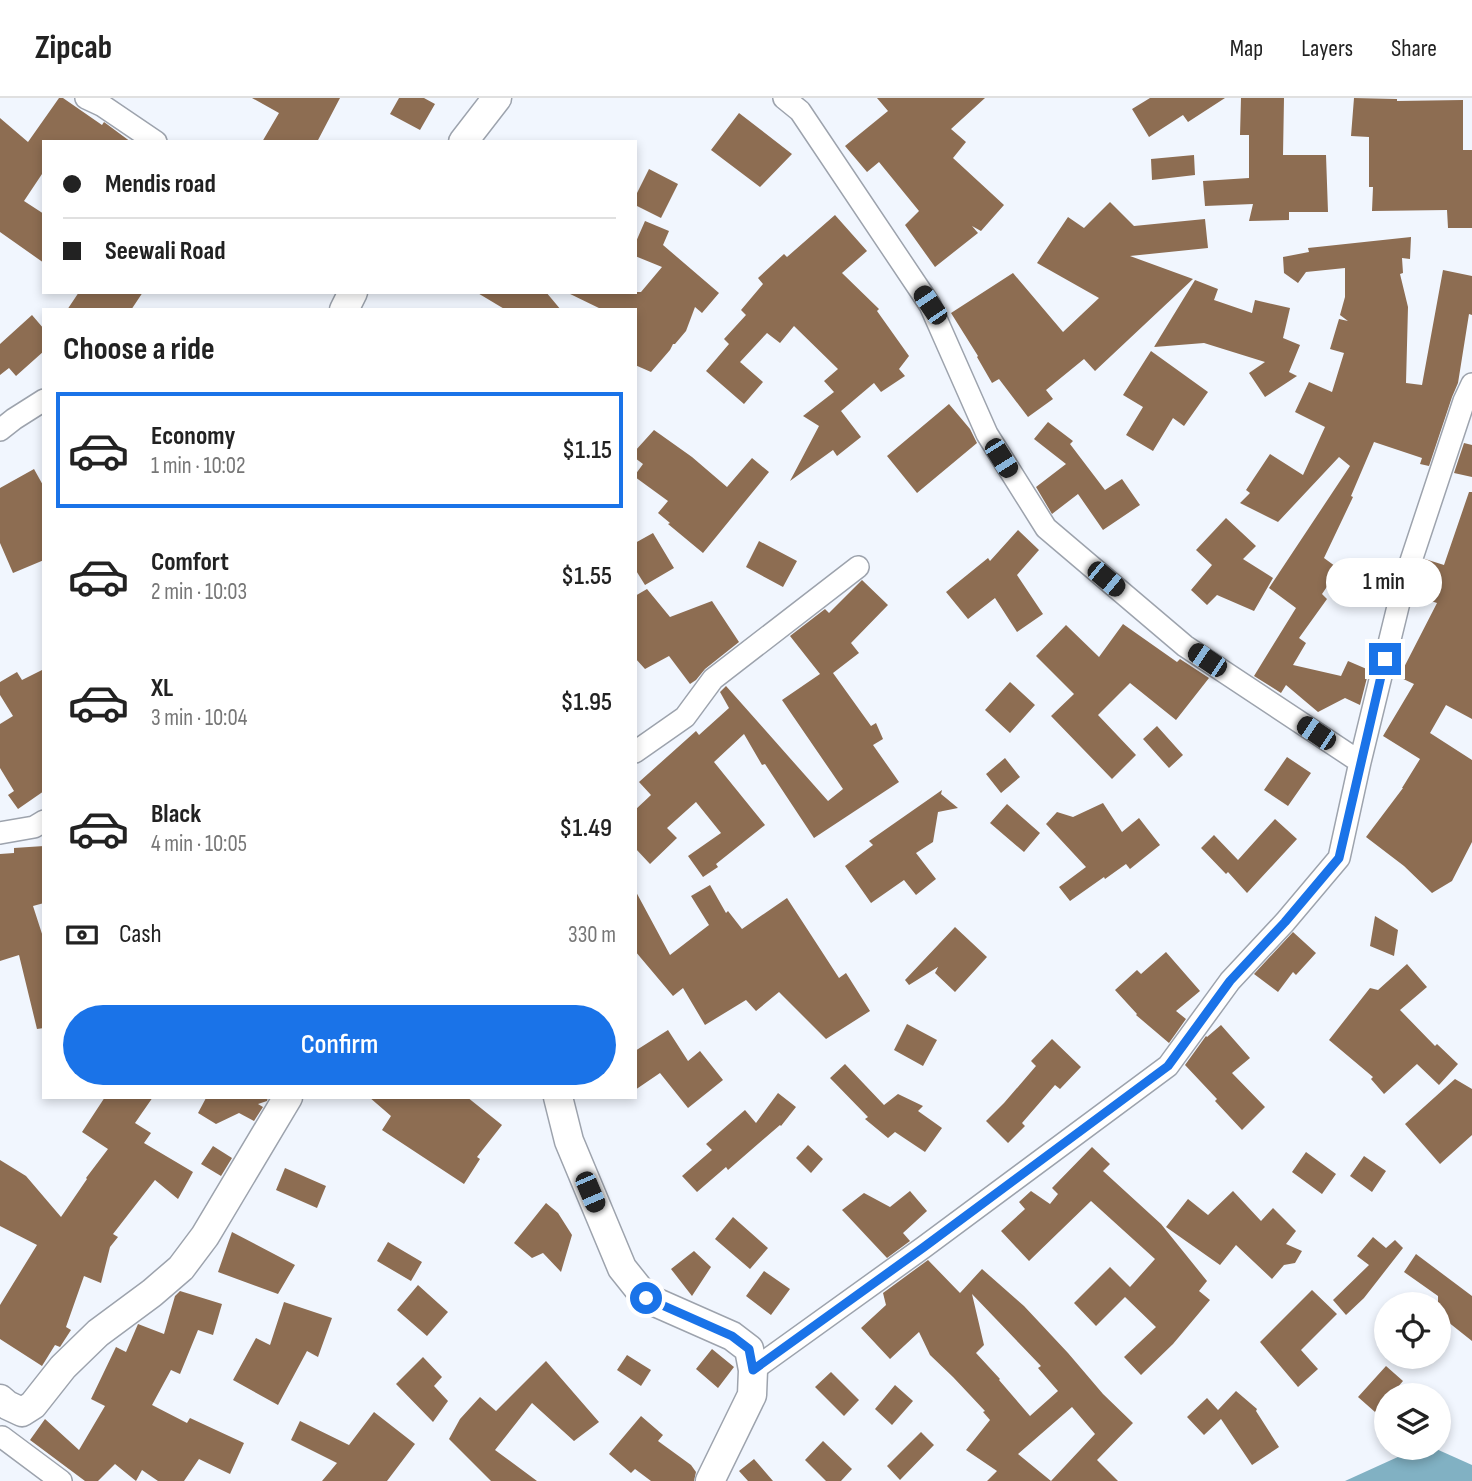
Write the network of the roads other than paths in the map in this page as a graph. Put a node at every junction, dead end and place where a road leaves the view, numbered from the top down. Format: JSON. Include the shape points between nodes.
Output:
{"nodes":[{"id":1,"x":86,"y":98,"type":"edge"},
{"id":2,"x":496,"y":98,"type":"edge"},
{"id":3,"x":783,"y":98,"type":"edge"},
{"id":4,"x":153,"y":140,"type":"edge"},
{"id":5,"x":464,"y":140,"type":"edge"},
{"id":6,"x":1472,"y":384,"type":"edge"},
{"id":7,"x":42,"y":401,"type":"edge"},
{"id":8,"x":0,"y":430,"type":"edge"},
{"id":9,"x":858,"y":567,"type":"dead end"},
{"id":10,"x":637,"y":751,"type":"edge"},
{"id":11,"x":1360,"y":762,"type":"junction"},
{"id":12,"x":42,"y":822,"type":"edge"},
{"id":13,"x":0,"y":833,"type":"edge"},
{"id":14,"x":287,"y":1099,"type":"edge"},
{"id":15,"x":558,"y":1099,"type":"edge"},
{"id":16,"x":753,"y":1370,"type":"junction"},
{"id":17,"x":11,"y":1406,"type":"edge"},
{"id":18,"x":1,"y":1438,"type":"edge"},
{"id":19,"x":61,"y":1481,"type":"edge"},
{"id":20,"x":710,"y":1481,"type":"edge"}],
"edges":[{"from":1,"to":4,"type":"street"},
{"from":2,"to":5,"type":"street"},
{"from":3,"to":11,"type":"street","via":[[800,111],[930,305],[986,434],[1046,528],[1185,646]]},
{"from":6,"to":11,"type":"street","via":[[1404,582]]},
{"from":7,"to":8,"type":"street"},
{"from":9,"to":10,"type":"street","via":[[713,679],[685,717]]},
{"from":11,"to":16,"type":"street","via":[[1339,858],[1230,981],[1168,1066]]},
{"from":12,"to":13,"type":"street"},
{"from":14,"to":17,"type":"street","via":[[181,1268],[99,1333],[33,1405]]},
{"from":15,"to":16,"type":"street","via":[[569,1141],[622,1268],[646,1298],[732,1336],[749,1349]]},
{"from":16,"to":20,"type":"street","via":[[752,1395]]},
{"from":17,"to":18,"type":"street"},
{"from":18,"to":19,"type":"street"}]}
